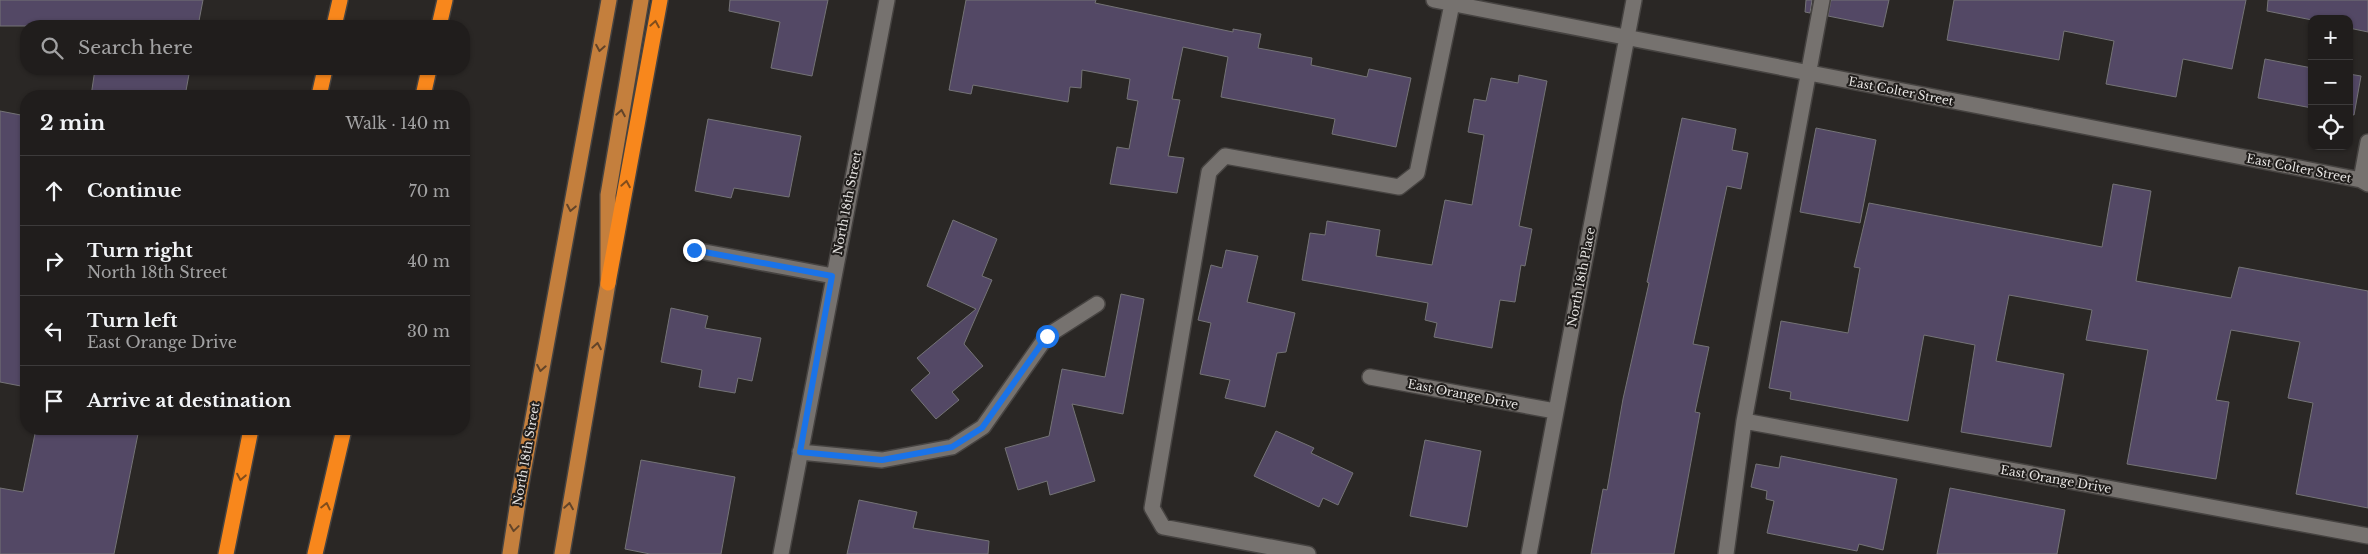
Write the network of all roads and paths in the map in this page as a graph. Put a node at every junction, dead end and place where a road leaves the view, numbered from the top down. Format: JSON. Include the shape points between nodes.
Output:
{"nodes":[{"id":1,"x":340,"y":0,"type":"edge"},
{"id":2,"x":444,"y":0,"type":"edge"},
{"id":3,"x":609,"y":0,"type":"edge"},
{"id":4,"x":641,"y":0,"type":"edge"},
{"id":5,"x":660,"y":0,"type":"edge"},
{"id":6,"x":887,"y":0,"type":"edge"},
{"id":7,"x":1434,"y":0,"type":"edge"},
{"id":8,"x":1634,"y":0,"type":"edge"},
{"id":9,"x":1822,"y":0,"type":"edge"},
{"id":10,"x":1452,"y":4,"type":"junction"},
{"id":11,"x":335,"y":20,"type":"edge"},
{"id":12,"x":440,"y":20,"type":"edge"},
{"id":13,"x":1627,"y":36,"type":"junction"},
{"id":14,"x":1810,"y":73,"type":"junction"},
{"id":15,"x":324,"y":75,"type":"edge"},
{"id":16,"x":428,"y":75,"type":"edge"},
{"id":17,"x":320,"y":90,"type":"edge"},
{"id":18,"x":424,"y":90,"type":"edge"},
{"id":19,"x":2368,"y":142,"type":"edge"},
{"id":20,"x":2364,"y":182,"type":"edge"},
{"id":21,"x":694,"y":250,"type":"dead end"},
{"id":22,"x":832,"y":276,"type":"junction"},
{"id":23,"x":608,"y":283,"type":"junction"},
{"id":24,"x":1097,"y":304,"type":"dead end"},
{"id":25,"x":1370,"y":377,"type":"dead end"},
{"id":26,"x":1555,"y":412,"type":"junction"},
{"id":27,"x":1744,"y":421,"type":"junction"},
{"id":28,"x":250,"y":435,"type":"edge"},
{"id":29,"x":343,"y":435,"type":"edge"},
{"id":30,"x":800,"y":452,"type":"junction"},
{"id":31,"x":2368,"y":536,"type":"edge"},
{"id":32,"x":226,"y":554,"type":"edge"},
{"id":33,"x":315,"y":554,"type":"edge"},
{"id":34,"x":510,"y":554,"type":"edge"},
{"id":35,"x":562,"y":554,"type":"edge"},
{"id":36,"x":781,"y":554,"type":"edge"},
{"id":37,"x":1308,"y":554,"type":"edge"},
{"id":38,"x":1529,"y":554,"type":"edge"},
{"id":39,"x":1726,"y":554,"type":"edge"}],
"edges":[{"from":1,"to":11,"type":"highway"},
{"from":2,"to":12,"type":"highway"},
{"from":3,"to":34,"type":"main road","name":"North 18th Street","one_way":true},
{"from":23,"to":4,"type":"main road","one_way":true,"via":[[608,195]]},
{"from":23,"to":5,"type":"highway","one_way":true},
{"from":6,"to":22,"type":"street","name":"North 18th Street"},
{"from":7,"to":10,"type":"street","name":"East Colter Street"},
{"from":8,"to":13,"type":"street","name":"North 18th Place"},
{"from":9,"to":14,"type":"street"},
{"from":10,"to":13,"type":"street","name":"East Colter Street"},
{"from":10,"to":37,"type":"street","via":[[1417,174],[1398,187],[1225,156],[1208,172],[1152,508],[1163,527]]},
{"from":13,"to":14,"type":"street","name":"East Colter Street"},
{"from":13,"to":26,"type":"street","name":"North 18th Place"},
{"from":14,"to":20,"type":"street","name":"East Colter Street"},
{"from":14,"to":27,"type":"street"},
{"from":15,"to":17,"type":"highway"},
{"from":16,"to":18,"type":"highway"},
{"from":19,"to":20,"type":"street"},
{"from":21,"to":22,"type":"street"},
{"from":22,"to":30,"type":"street","name":"North 18th Street"},
{"from":35,"to":23,"type":"main road","one_way":true},
{"from":24,"to":30,"type":"street","via":[[1047,336],[982,428],[952,447],[882,460]]},
{"from":25,"to":26,"type":"street","name":"East Orange Drive"},
{"from":26,"to":38,"type":"street","name":"North 18th Place"},
{"from":27,"to":31,"type":"street","name":"East Orange Drive"},
{"from":27,"to":39,"type":"street"},
{"from":28,"to":32,"type":"highway","one_way":true},
{"from":33,"to":29,"type":"highway","one_way":true},
{"from":30,"to":36,"type":"street","name":"North 18th Street"}]}
